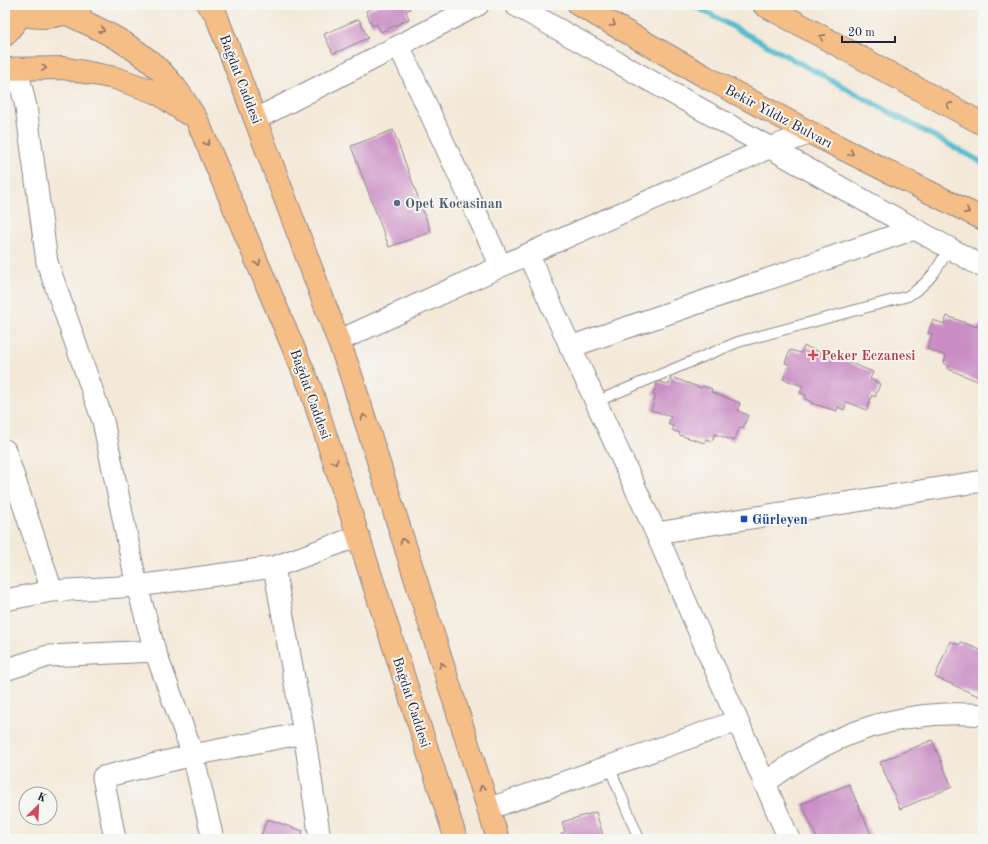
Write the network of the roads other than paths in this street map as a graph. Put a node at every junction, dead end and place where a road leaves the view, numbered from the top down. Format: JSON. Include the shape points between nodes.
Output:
{"nodes":[{"id":1,"x":478,"y":5,"type":"edge"},
{"id":2,"x":515,"y":5,"type":"edge"},
{"id":3,"x":579,"y":5,"type":"edge"},
{"id":4,"x":764,"y":5,"type":"edge"},
{"id":5,"x":212,"y":7,"type":"edge"},
{"id":6,"x":75,"y":9,"type":"edge"},
{"id":7,"x":13,"y":12,"type":"edge"},
{"id":8,"x":5,"y":35,"type":"edge"},
{"id":9,"x":399,"y":46,"type":"junction"},
{"id":10,"x":11,"y":68,"type":"edge"},
{"id":11,"x":256,"y":119,"type":"junction"},
{"id":12,"x":197,"y":120,"type":"junction"},
{"id":13,"x":983,"y":124,"type":"edge"},
{"id":14,"x":811,"y":133,"type":"junction"},
{"id":15,"x":769,"y":148,"type":"junction"},
{"id":16,"x":983,"y":219,"type":"edge"},
{"id":17,"x":914,"y":229,"type":"junction"},
{"id":18,"x":949,"y":248,"type":"junction"},
{"id":19,"x":528,"y":254,"type":"junction"},
{"id":20,"x":501,"y":266,"type":"junction"},
{"id":21,"x":983,"y":267,"type":"edge"},
{"id":22,"x":338,"y":341,"type":"junction"},
{"id":23,"x":570,"y":347,"type":"junction"},
{"id":24,"x":596,"y":402,"type":"junction"},
{"id":25,"x":5,"y":450,"type":"edge"},
{"id":26,"x":983,"y":481,"type":"edge"},
{"id":27,"x":656,"y":533,"type":"junction"},
{"id":28,"x":359,"y":536,"type":"junction"},
{"id":29,"x":274,"y":567,"type":"junction"},
{"id":30,"x":138,"y":586,"type":"junction"},
{"id":31,"x":52,"y":591,"type":"junction"},
{"id":32,"x":5,"y":600,"type":"edge"},
{"id":33,"x":155,"y":651,"type":"junction"},
{"id":34,"x":5,"y":670,"type":"edge"},
{"id":35,"x":983,"y":715,"type":"edge"},
{"id":36,"x":737,"y":721,"type":"junction"},
{"id":37,"x":304,"y":733,"type":"junction"},
{"id":38,"x":192,"y":755,"type":"junction"},
{"id":39,"x":609,"y":766,"type":"junction"},
{"id":40,"x":764,"y":784,"type":"junction"},
{"id":41,"x":488,"y":809,"type":"junction"},
{"id":42,"x":115,"y":839,"type":"edge"},
{"id":43,"x":212,"y":839,"type":"edge"},
{"id":44,"x":320,"y":839,"type":"edge"},
{"id":45,"x":456,"y":839,"type":"edge"},
{"id":46,"x":498,"y":839,"type":"edge"},
{"id":47,"x":639,"y":839,"type":"edge"},
{"id":48,"x":789,"y":839,"type":"edge"}],
"edges":[{"from":1,"to":9,"type":"street"},
{"from":2,"to":15,"type":"street"},
{"from":3,"to":14,"type":"main road","name":"Bekir Yıldız Bulvarı","one_way":true},
{"from":13,"to":4,"type":"main road","one_way":true},
{"from":5,"to":11,"type":"main road","name":"Bağdat Caddesi"},
{"from":6,"to":7,"type":"main road","via":[[44,18]]},
{"from":6,"to":12,"type":"main road","name":"Bağdat Caddesi","one_way":true,"via":[[101,29],[139,52],[172,82]]},
{"from":7,"to":8,"type":"main road"},
{"from":9,"to":11,"type":"street"},
{"from":9,"to":20,"type":"street"},
{"from":10,"to":12,"type":"main road","one_way":true,"via":[[63,68],[115,78],[158,93]]},
{"from":10,"to":30,"type":"street","via":[[26,107],[47,262],[103,421]]},
{"from":11,"to":22,"type":"main road","name":"Bağdat Caddesi"},
{"from":12,"to":28,"type":"main road","name":"Bağdat Caddesi","one_way":true,"via":[[310,387]]},
{"from":14,"to":15,"type":"street"},
{"from":14,"to":16,"type":"main road","name":"Bekir Yıldız Bulvarı","one_way":true},
{"from":15,"to":17,"type":"street"},
{"from":15,"to":19,"type":"street"},
{"from":17,"to":18,"type":"street"},
{"from":17,"to":23,"type":"street"},
{"from":18,"to":21,"type":"street"},
{"from":18,"to":24,"type":"lane","via":[[934,276],[908,296],[738,342]]},
{"from":19,"to":20,"type":"street"},
{"from":19,"to":23,"type":"street"},
{"from":20,"to":22,"type":"street"},
{"from":41,"to":22,"type":"main road","name":"Bağdat Caddesi","one_way":true},
{"from":23,"to":24,"type":"street"},
{"from":24,"to":27,"type":"street"},
{"from":25,"to":31,"type":"street"},
{"from":26,"to":27,"type":"street"},
{"from":27,"to":36,"type":"street"},
{"from":28,"to":29,"type":"street"},
{"from":28,"to":45,"type":"main road","name":"Bağdat Caddesi"},
{"from":29,"to":30,"type":"street"},
{"from":29,"to":37,"type":"street"},
{"from":30,"to":31,"type":"street"},
{"from":30,"to":33,"type":"street"},
{"from":31,"to":32,"type":"street"},
{"from":33,"to":34,"type":"street","via":[[48,656]]},
{"from":33,"to":38,"type":"street"},
{"from":35,"to":40,"type":"street","via":[[920,715],[872,725],[804,755]]},
{"from":36,"to":39,"type":"street"},
{"from":36,"to":40,"type":"street"},
{"from":37,"to":38,"type":"street"},
{"from":37,"to":44,"type":"street"},
{"from":38,"to":42,"type":"street","via":[[103,777]]},
{"from":38,"to":43,"type":"street"},
{"from":39,"to":41,"type":"street"},
{"from":39,"to":47,"type":"lane"},
{"from":40,"to":48,"type":"street"},
{"from":41,"to":46,"type":"main road","name":"Bağdat Caddesi"}]}
